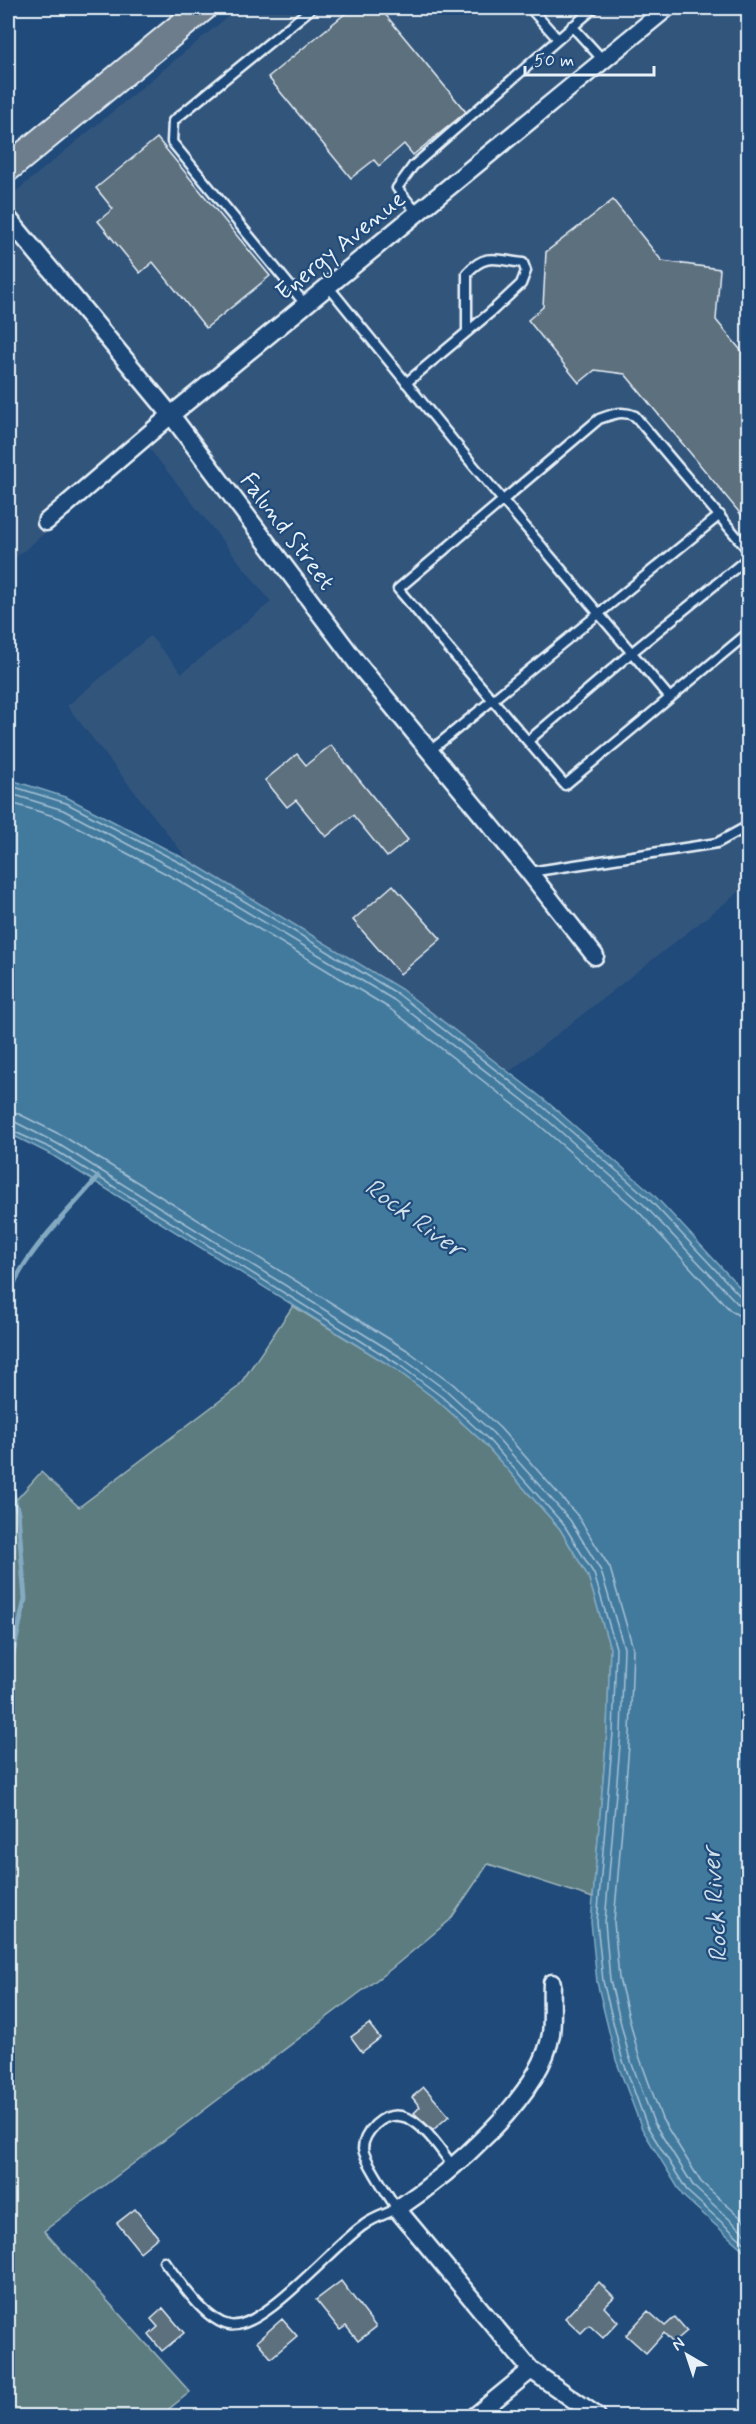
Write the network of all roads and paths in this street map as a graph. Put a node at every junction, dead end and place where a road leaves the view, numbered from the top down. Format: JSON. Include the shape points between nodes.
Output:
{"nodes":[{"id":1,"x":203,"y":8,"type":"edge"},
{"id":2,"x":312,"y":8,"type":"edge"},
{"id":3,"x":531,"y":8,"type":"edge"},
{"id":4,"x":594,"y":8,"type":"edge"},
{"id":5,"x":667,"y":8,"type":"edge"},
{"id":6,"x":572,"y":26,"type":"junction"},
{"id":7,"x":557,"y":38,"type":"junction"},
{"id":8,"x":603,"y":60,"type":"junction"},
{"id":9,"x":8,"y":168,"type":"edge"},
{"id":10,"x":417,"y":213,"type":"junction"},
{"id":11,"x":8,"y":218,"type":"edge"},
{"id":12,"x":328,"y":286,"type":"junction"},
{"id":13,"x":305,"y":304,"type":"junction"},
{"id":14,"x":467,"y":332,"type":"junction"},
{"id":15,"x":406,"y":383,"type":"junction"},
{"id":16,"x":171,"y":415,"type":"junction"},
{"id":17,"x":504,"y":502,"type":"junction"},
{"id":18,"x":720,"y":515,"type":"junction"},
{"id":19,"x":46,"y":522,"type":"dead end"},
{"id":20,"x":748,"y":550,"type":"edge"},
{"id":21,"x":748,"y":558,"type":"edge"},
{"id":22,"x":598,"y":614,"type":"junction"},
{"id":23,"x":748,"y":633,"type":"edge"},
{"id":24,"x":632,"y":653,"type":"junction"},
{"id":25,"x":670,"y":698,"type":"junction"},
{"id":26,"x":493,"y":700,"type":"junction"},
{"id":27,"x":528,"y":741,"type":"junction"},
{"id":28,"x":430,"y":751,"type":"junction"},
{"id":29,"x":748,"y":826,"type":"edge"},
{"id":30,"x":530,"y":872,"type":"junction"},
{"id":31,"x":595,"y":956,"type":"dead end"},
{"id":32,"x":552,"y":1983,"type":"dead end"},
{"id":33,"x":452,"y":2165,"type":"junction"},
{"id":34,"x":397,"y":2209,"type":"junction"},
{"id":35,"x":164,"y":2261,"type":"dead end"},
{"id":36,"x":531,"y":2370,"type":"junction"},
{"id":37,"x":475,"y":2416,"type":"edge"},
{"id":38,"x":597,"y":2416,"type":"edge"}],
"edges":[{"from":1,"to":9,"type":"main road"},
{"from":2,"to":13,"type":"lane","via":[[173,121],[172,142]]},
{"from":3,"to":7,"type":"lane"},
{"from":4,"to":6,"type":"lane"},
{"from":5,"to":8,"type":"street","name":"Energy Avenue"},
{"from":6,"to":7,"type":"lane"},
{"from":6,"to":8,"type":"lane"},
{"from":7,"to":10,"type":"lane","via":[[413,166],[397,188]]},
{"from":8,"to":10,"type":"street","name":"Energy Avenue"},
{"from":10,"to":12,"type":"street","name":"Energy Avenue"},
{"from":11,"to":16,"type":"street","name":"Falund Street"},
{"from":12,"to":13,"type":"street","name":"Energy Avenue"},
{"from":12,"to":15,"type":"lane"},
{"from":13,"to":16,"type":"street","name":"Energy Avenue"},
{"from":14,"to":14,"type":"lane","via":[[521,284],[526,272],[523,263],[489,259],[477,262],[467,273]]},
{"from":14,"to":15,"type":"lane"},
{"from":15,"to":17,"type":"lane"},
{"from":16,"to":19,"type":"street","name":"Energy Avenue"},
{"from":16,"to":28,"type":"street","name":"Falund Street","via":[[357,663]]},
{"from":17,"to":18,"type":"lane","via":[[599,419],[626,412],[635,416]]},
{"from":17,"to":22,"type":"lane"},
{"from":17,"to":26,"type":"lane","via":[[398,590]]},
{"from":18,"to":20,"type":"lane"},
{"from":18,"to":22,"type":"lane"},
{"from":21,"to":24,"type":"lane"},
{"from":22,"to":24,"type":"lane"},
{"from":22,"to":26,"type":"lane"},
{"from":23,"to":25,"type":"lane"},
{"from":24,"to":25,"type":"lane"},
{"from":24,"to":27,"type":"lane"},
{"from":25,"to":27,"type":"lane","via":[[565,785]]},
{"from":26,"to":27,"type":"lane"},
{"from":26,"to":28,"type":"lane"},
{"from":28,"to":30,"type":"street","name":"Falund Street"},
{"from":29,"to":30,"type":"lane","via":[[717,843]]},
{"from":30,"to":31,"type":"street","name":"Falund Street"},
{"from":32,"to":33,"type":"street","via":[[551,2034],[539,2068],[513,2105]]},
{"from":33,"to":34,"type":"street"},
{"from":33,"to":34,"type":"lane","via":[[414,2121],[401,2114],[376,2124],[364,2138],[363,2151]]},
{"from":34,"to":35,"type":"lane","via":[[364,2224],[274,2306],[247,2323],[230,2325],[217,2319],[195,2301]]},
{"from":34,"to":36,"type":"street"},
{"from":36,"to":37,"type":"street"},
{"from":36,"to":38,"type":"street"}]}
